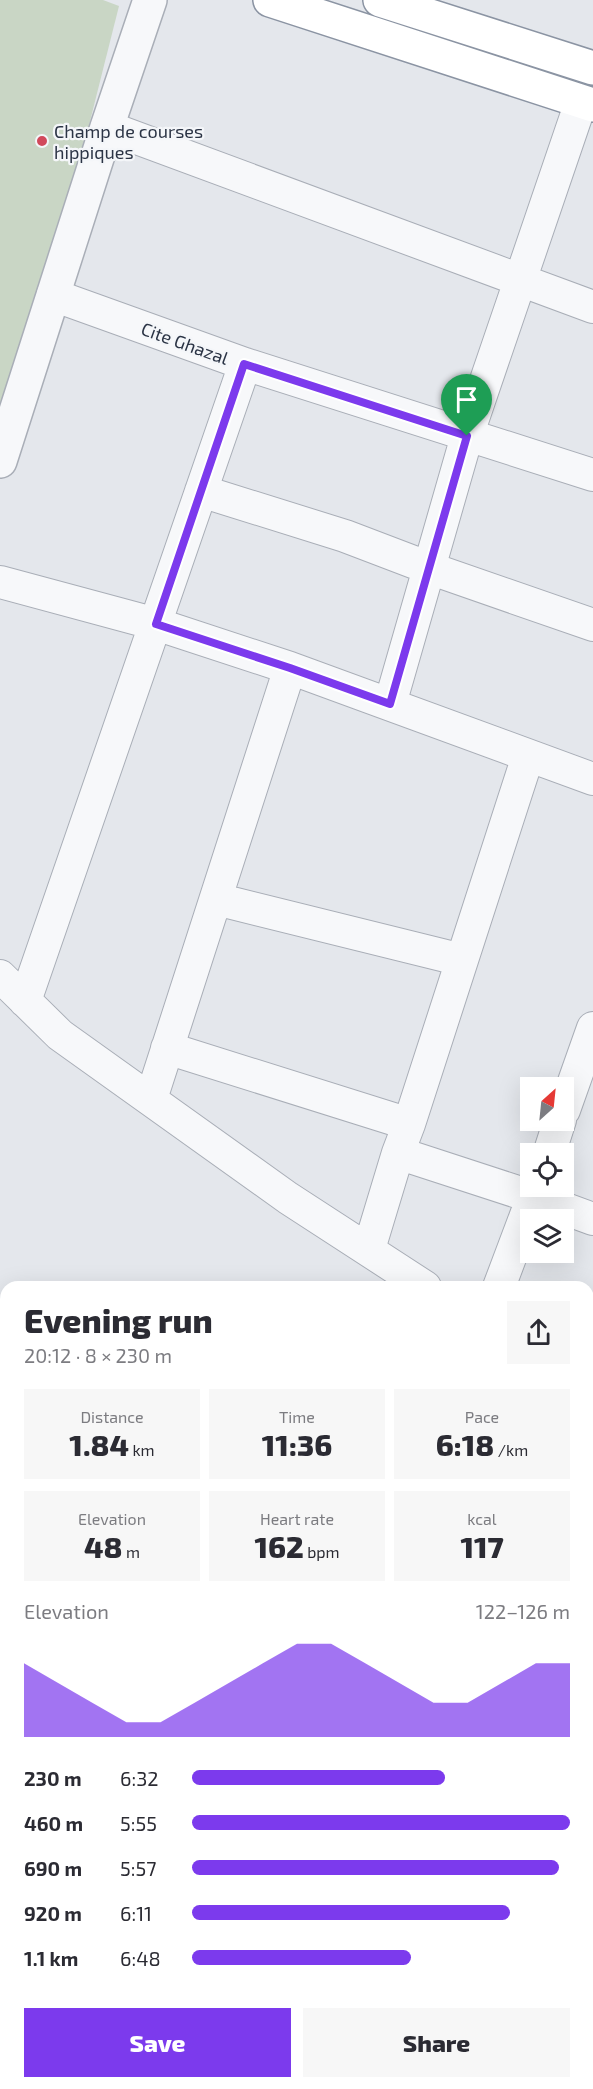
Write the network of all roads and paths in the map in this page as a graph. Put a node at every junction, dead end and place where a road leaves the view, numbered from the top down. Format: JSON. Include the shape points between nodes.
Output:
{"nodes":[{"id":1,"x":150,"y":0,"type":"edge"},
{"id":2,"x":270,"y":0,"type":"edge"},
{"id":3,"x":380,"y":0,"type":"edge"},
{"id":4,"x":593,"y":68,"type":"edge"},
{"id":5,"x":587,"y":104,"type":"edge"},
{"id":6,"x":107,"y":127,"type":"junction"},
{"id":7,"x":520,"y":281,"type":"junction"},
{"id":8,"x":53,"y":295,"type":"junction"},
{"id":9,"x":593,"y":307,"type":"edge"},
{"id":10,"x":244,"y":364,"type":"junction"},
{"id":11,"x":467,"y":436,"type":"junction"},
{"id":12,"x":0,"y":461,"type":"edge"},
{"id":13,"x":593,"y":475,"type":"edge"},
{"id":14,"x":201,"y":491,"type":"junction"},
{"id":15,"x":429,"y":568,"type":"junction"},
{"id":16,"x":0,"y":582,"type":"edge"},
{"id":17,"x":156,"y":624,"type":"junction"},
{"id":18,"x":593,"y":625,"type":"edge"},
{"id":19,"x":290,"y":668,"type":"junction"},
{"id":20,"x":390,"y":704,"type":"junction"},
{"id":21,"x":528,"y":756,"type":"junction"},
{"id":22,"x":593,"y":779,"type":"edge"},
{"id":23,"x":216,"y":898,"type":"junction"},
{"id":24,"x":462,"y":960,"type":"junction"},
{"id":25,"x":0,"y":976,"type":"edge"},
{"id":26,"x":26,"y":1001,"type":"junction"},
{"id":27,"x":593,"y":1028,"type":"edge"},
{"id":28,"x":167,"y":1048,"type":"junction"},
{"id":29,"x":574,"y":1082,"type":"edge"},
{"id":30,"x":151,"y":1099,"type":"junction"},
{"id":31,"x":409,"y":1124,"type":"junction"},
{"id":32,"x":398,"y":1153,"type":"junction"},
{"id":33,"x":520,"y":1188,"type":"edge"},
{"id":34,"x":533,"y":1197,"type":"edge"},
{"id":35,"x":546,"y":1197,"type":"edge"},
{"id":36,"x":593,"y":1219,"type":"edge"},
{"id":37,"x":369,"y":1249,"type":"junction"},
{"id":38,"x":416,"y":1281,"type":"edge"},
{"id":39,"x":501,"y":1281,"type":"edge"}],
"edges":[{"from":1,"to":6,"type":"street"},
{"from":2,"to":5,"type":"highway"},
{"from":3,"to":4,"type":"highway"},
{"from":5,"to":7,"type":"street"},
{"from":6,"to":7,"type":"street"},
{"from":6,"to":8,"type":"street"},
{"from":7,"to":9,"type":"street"},
{"from":7,"to":11,"type":"street"},
{"from":8,"to":10,"type":"street","name":"Cite Ghazal"},
{"from":8,"to":12,"type":"street"},
{"from":10,"to":11,"type":"street","name":"Cite Ghazal"},
{"from":10,"to":14,"type":"street"},
{"from":11,"to":13,"type":"street","name":"Cite Ghazal"},
{"from":11,"to":15,"type":"street"},
{"from":14,"to":15,"type":"street","via":[[345,536]]},
{"from":14,"to":17,"type":"street"},
{"from":15,"to":18,"type":"street"},
{"from":15,"to":20,"type":"street"},
{"from":16,"to":17,"type":"street"},
{"from":17,"to":19,"type":"street"},
{"from":17,"to":26,"type":"street"},
{"from":19,"to":20,"type":"street"},
{"from":19,"to":23,"type":"street"},
{"from":20,"to":21,"type":"street"},
{"from":21,"to":22,"type":"street"},
{"from":21,"to":24,"type":"street"},
{"from":23,"to":24,"type":"street"},
{"from":23,"to":28,"type":"street"},
{"from":24,"to":31,"type":"street"},
{"from":25,"to":26,"type":"street"},
{"from":26,"to":30,"type":"street","via":[[60,1035]]},
{"from":27,"to":29,"type":"street"},
{"from":28,"to":30,"type":"street"},
{"from":28,"to":31,"type":"street"},
{"from":30,"to":37,"type":"street","via":[[288,1198]]},
{"from":31,"to":32,"type":"street"},
{"from":32,"to":33,"type":"street"},
{"from":32,"to":37,"type":"street"},
{"from":34,"to":39,"type":"street"},
{"from":35,"to":36,"type":"street"},
{"from":37,"to":38,"type":"street"}]}
